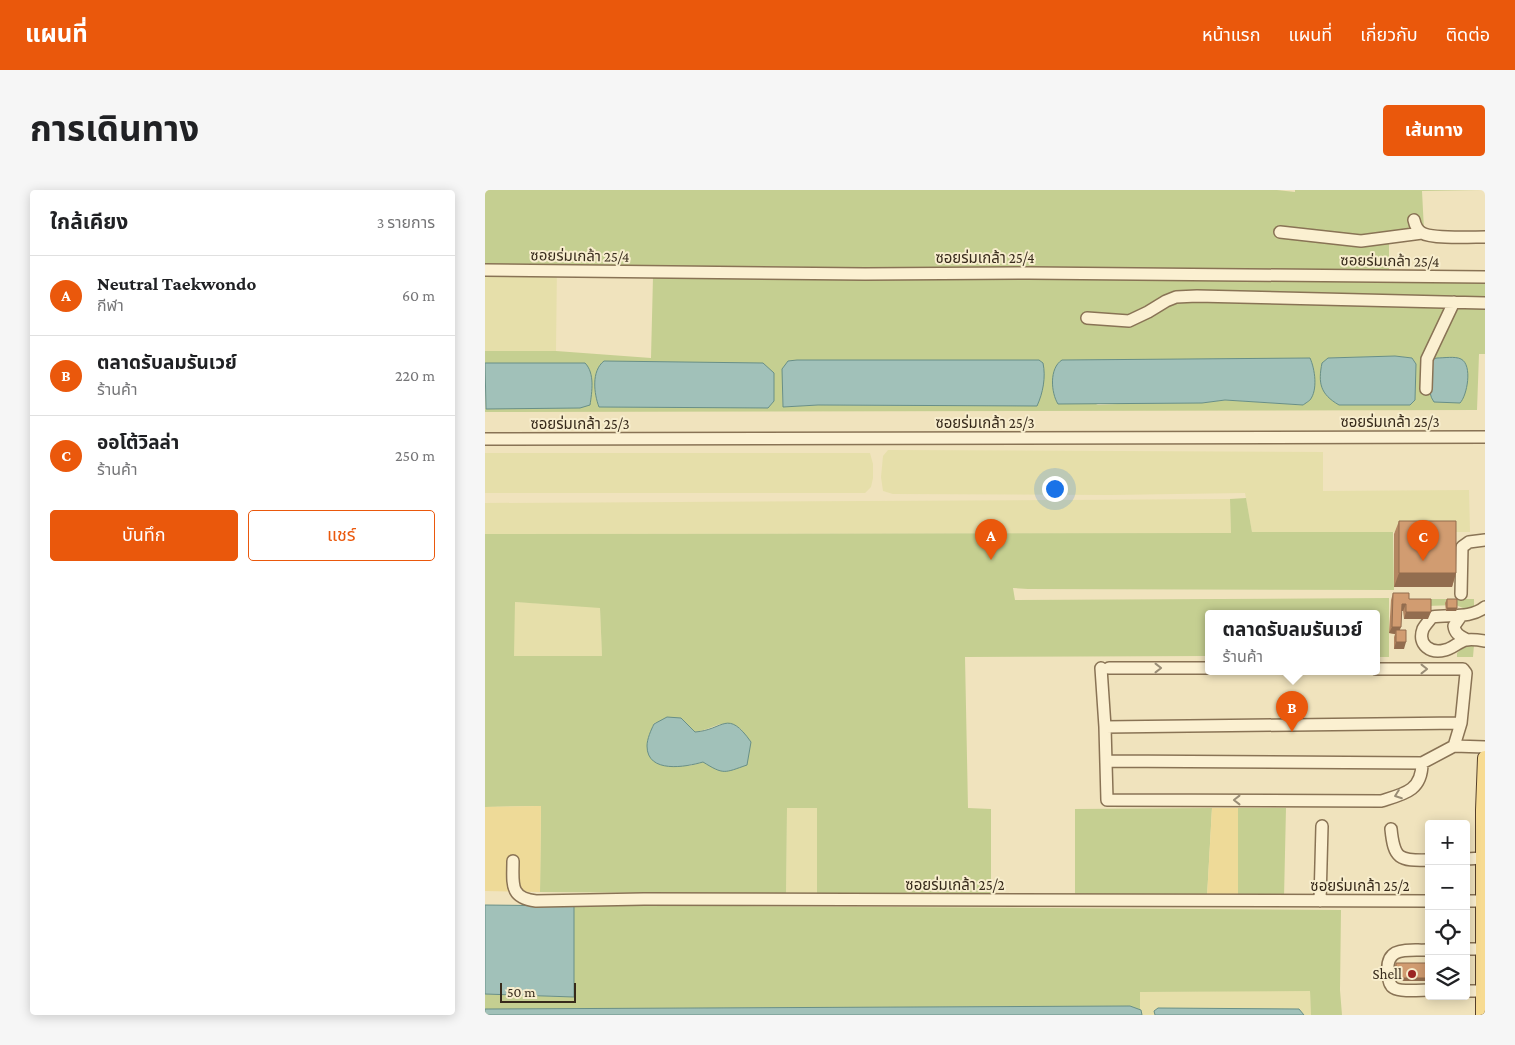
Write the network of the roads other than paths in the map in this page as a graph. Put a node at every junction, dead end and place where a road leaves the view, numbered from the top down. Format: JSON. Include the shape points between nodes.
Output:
{"nodes":[{"id":1,"x":1414,"y":220,"type":"dead end"},
{"id":2,"x":1280,"y":232,"type":"dead end"},
{"id":3,"x":1422,"y":233,"type":"junction"},
{"id":4,"x":1485,"y":237,"type":"edge"},
{"id":5,"x":485,"y":270,"type":"edge"},
{"id":6,"x":1485,"y":277,"type":"edge"},
{"id":7,"x":1454,"y":302,"type":"junction"},
{"id":8,"x":1485,"y":303,"type":"edge"},
{"id":9,"x":1087,"y":318,"type":"dead end"},
{"id":10,"x":1426,"y":389,"type":"dead end"},
{"id":11,"x":1485,"y":436,"type":"edge"},
{"id":12,"x":485,"y":440,"type":"edge"},
{"id":13,"x":1485,"y":540,"type":"edge"},
{"id":14,"x":1461,"y":594,"type":"dead end"},
{"id":15,"x":1485,"y":607,"type":"edge"},
{"id":16,"x":1461,"y":616,"type":"junction"},
{"id":17,"x":1467,"y":640,"type":"junction"},
{"id":18,"x":1485,"y":641,"type":"edge"},
{"id":19,"x":1205,"y":668,"type":"edge"},
{"id":20,"x":1380,"y":669,"type":"edge"},
{"id":21,"x":1461,"y":722,"type":"junction"},
{"id":22,"x":1105,"y":727,"type":"junction"},
{"id":23,"x":1454,"y":746,"type":"junction"},
{"id":24,"x":1485,"y":747,"type":"edge"},
{"id":25,"x":1485,"y":758,"type":"edge"},
{"id":26,"x":1106,"y":761,"type":"junction"},
{"id":27,"x":1422,"y":763,"type":"junction"},
{"id":28,"x":1322,"y":826,"type":"dead end"},
{"id":29,"x":1391,"y":829,"type":"dead end"},
{"id":30,"x":1483,"y":858,"type":"junction"},
{"id":31,"x":1470,"y":859,"type":"edge"},
{"id":32,"x":1425,"y":860,"type":"edge"},
{"id":33,"x":513,"y":861,"type":"dead end"},
{"id":34,"x":1320,"y":901,"type":"junction"},
{"id":35,"x":1425,"y":901,"type":"edge"},
{"id":36,"x":1470,"y":901,"type":"edge"},
{"id":37,"x":1483,"y":901,"type":"junction"},
{"id":38,"x":1470,"y":949,"type":"edge"},
{"id":39,"x":1483,"y":949,"type":"junction"},
{"id":40,"x":1425,"y":950,"type":"edge"},
{"id":41,"x":1425,"y":990,"type":"edge"},
{"id":42,"x":1470,"y":991,"type":"edge"},
{"id":43,"x":1483,"y":991,"type":"junction"},
{"id":44,"x":1483,"y":1015,"type":"edge"}],
"edges":[{"from":1,"to":3,"type":"street"},
{"from":2,"to":3,"type":"street","via":[[1361,241]]},
{"from":3,"to":4,"type":"street"},
{"from":5,"to":6,"type":"street","name":"ซอยร่มเกล้า 25/4"},
{"from":7,"to":8,"type":"street"},
{"from":7,"to":9,"type":"street","via":[[1197,296],[1171,299],[1129,321]]},
{"from":7,"to":10,"type":"street","via":[[1427,359]]},
{"from":11,"to":12,"type":"street","name":"ซอยร่มเกล้า 25/3"},
{"from":13,"to":14,"type":"street","via":[[1469,542],[1462,547]]},
{"from":15,"to":16,"type":"street"},
{"from":16,"to":17,"type":"street","via":[[1454,626],[1455,632]]},
{"from":16,"to":17,"type":"street","via":[[1432,617],[1423,630],[1422,642],[1426,648],[1443,651]]},
{"from":17,"to":18,"type":"street"},
{"from":22,"to":19,"type":"street","one_way":true,"via":[[1105,668]]},
{"from":20,"to":21,"type":"street","one_way":true,"via":[[1463,669],[1466,673]]},
{"from":21,"to":22,"type":"street"},
{"from":21,"to":23,"type":"street"},
{"from":22,"to":26,"type":"street"},
{"from":23,"to":24,"type":"street"},
{"from":23,"to":27,"type":"street"},
{"from":25,"to":30,"type":"main road"},
{"from":26,"to":27,"type":"street"},
{"from":27,"to":26,"type":"street","one_way":true,"via":[[1422,774],[1416,786],[1381,801],[1107,800]]},
{"from":28,"to":34,"type":"street"},
{"from":29,"to":32,"type":"street","via":[[1396,855],[1409,861]]},
{"from":30,"to":31,"type":"street"},
{"from":30,"to":37,"type":"main road"},
{"from":33,"to":34,"type":"street","name":"ซอยร่มเกล้า 25/2","via":[[516,893],[520,898],[535,901]]},
{"from":34,"to":35,"type":"street","name":"ซอยร่มเกล้า 25/2"},
{"from":36,"to":37,"type":"street"},
{"from":37,"to":39,"type":"main road"},
{"from":38,"to":39,"type":"street"},
{"from":39,"to":43,"type":"main road"},
{"from":40,"to":41,"type":"street","via":[[1399,951],[1389,957],[1388,963],[1389,984],[1393,988]]},
{"from":42,"to":43,"type":"street"},
{"from":43,"to":44,"type":"main road"}]}
